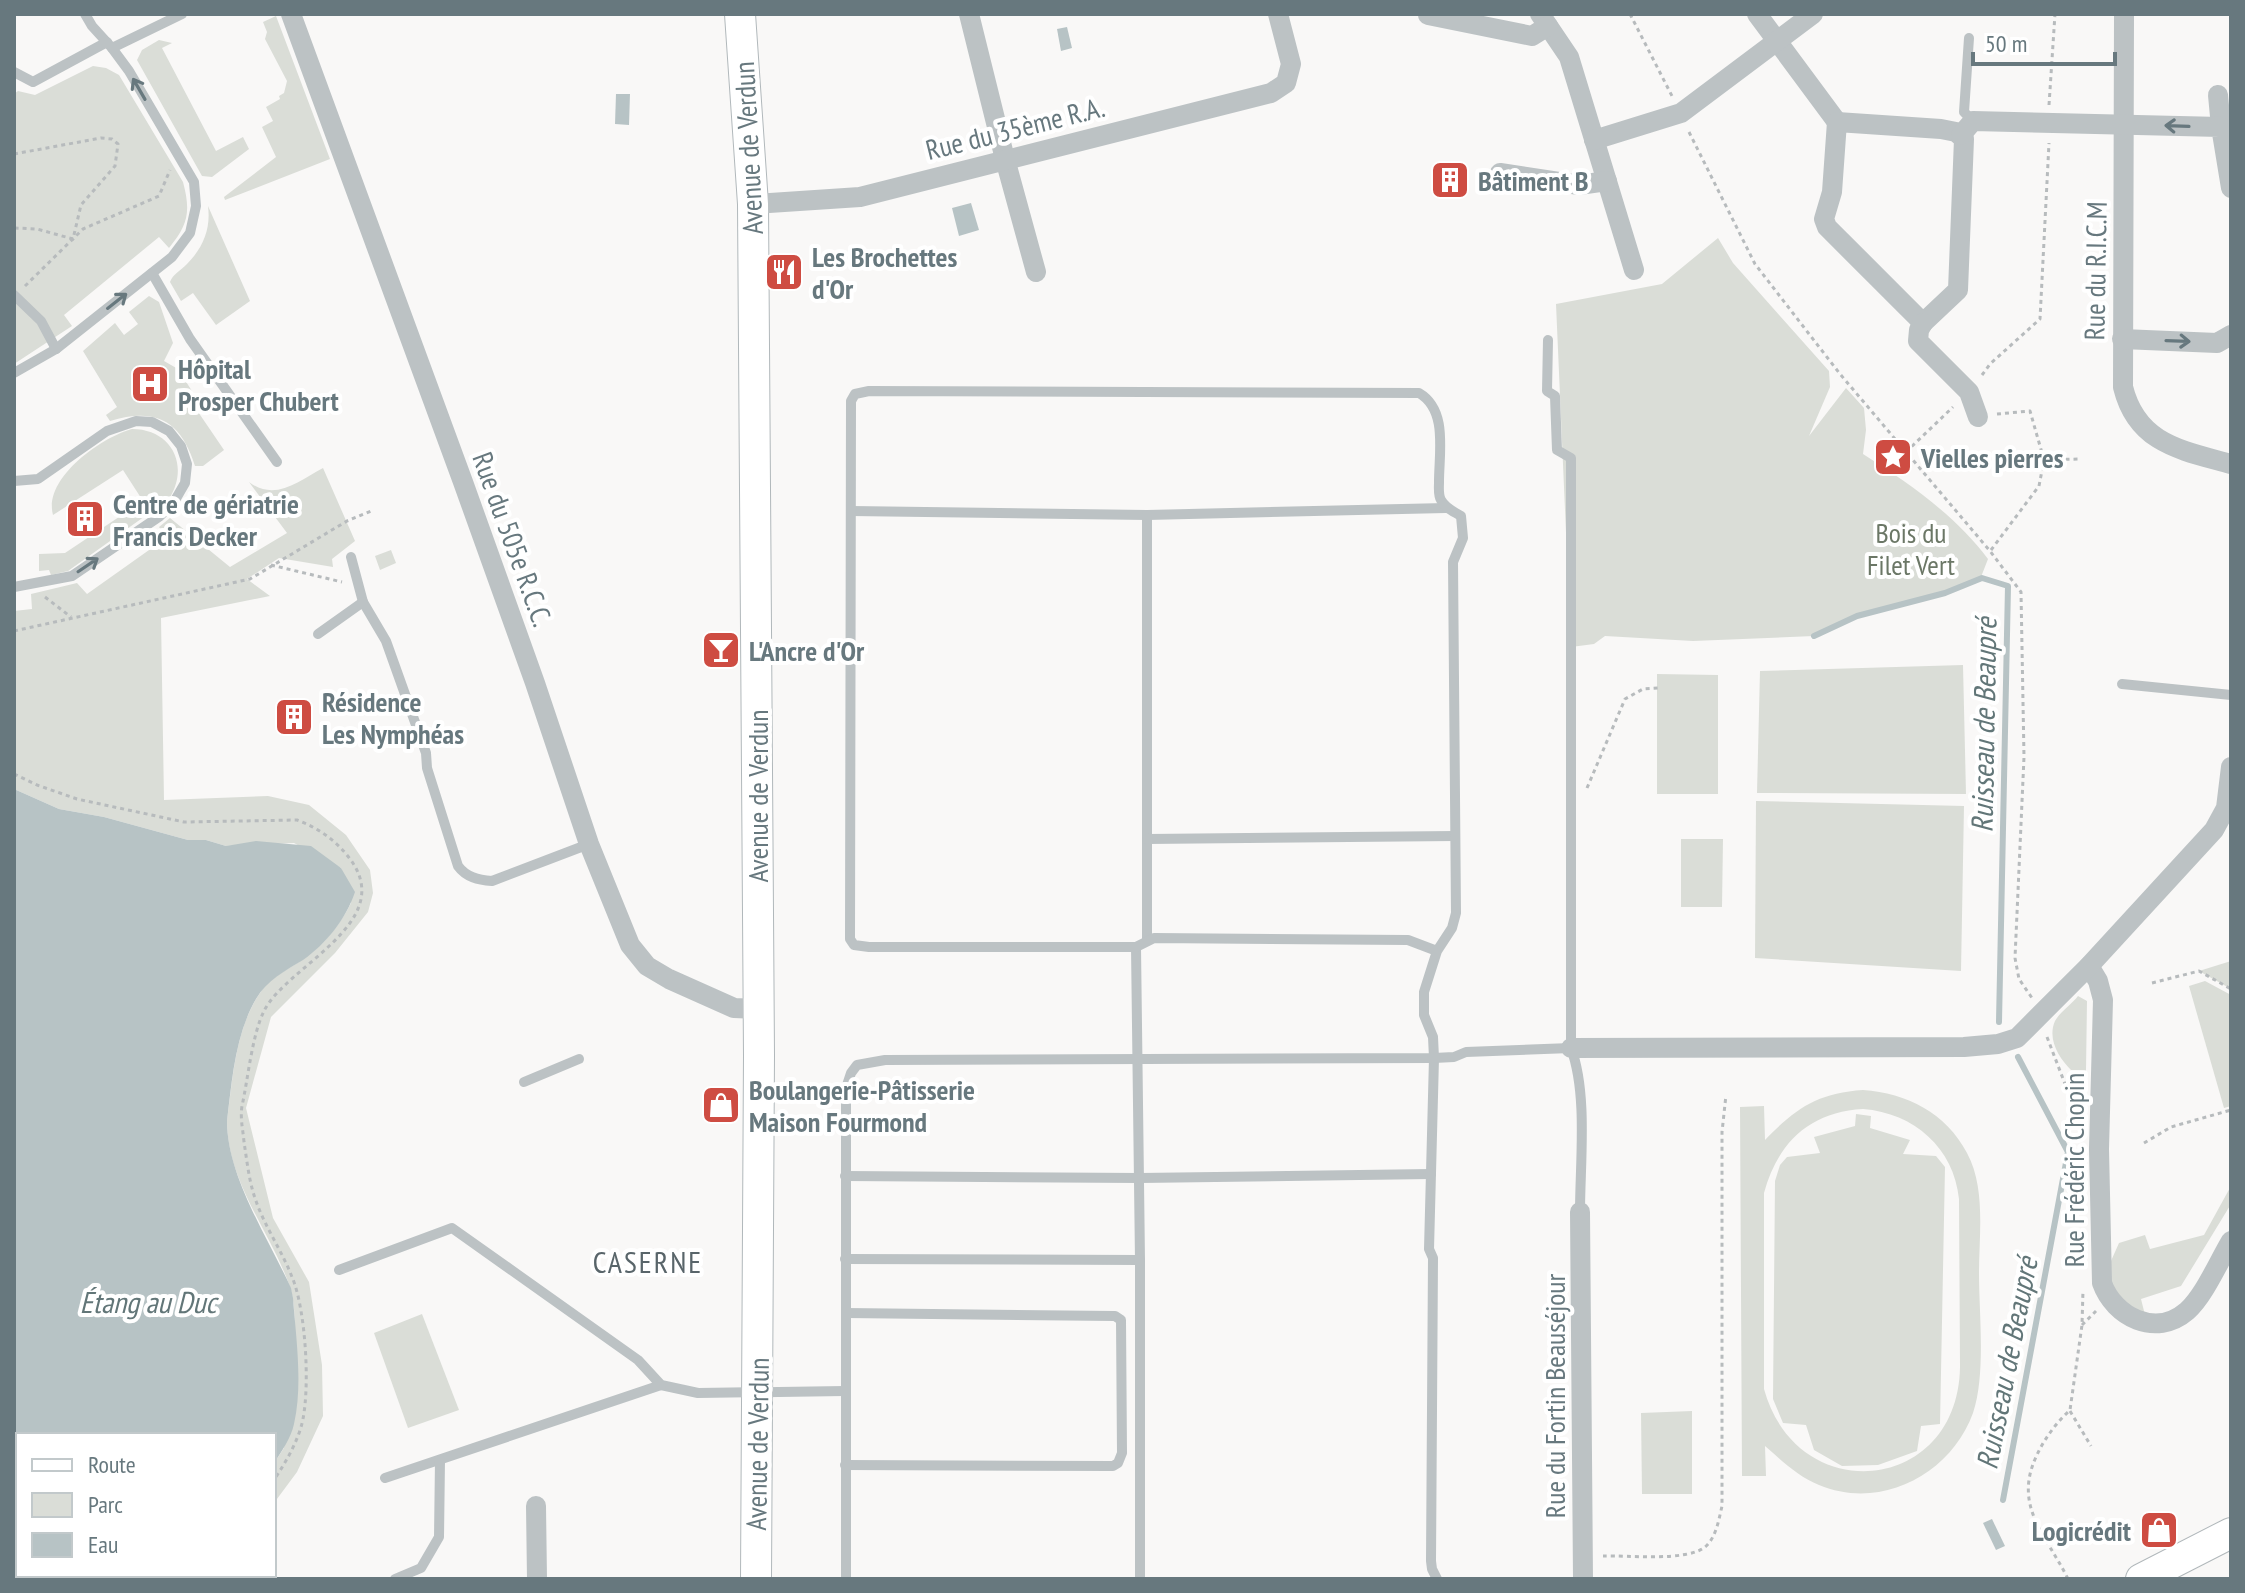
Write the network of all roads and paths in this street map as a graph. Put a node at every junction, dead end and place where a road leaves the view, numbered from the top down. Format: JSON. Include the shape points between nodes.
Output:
{"nodes":[{"id":1,"x":85,"y":14,"type":"edge"},
{"id":2,"x":182,"y":14,"type":"edge"},
{"id":3,"x":291,"y":14,"type":"edge"},
{"id":4,"x":740,"y":14,"type":"edge"},
{"id":5,"x":969,"y":14,"type":"edge"},
{"id":6,"x":1278,"y":14,"type":"edge"},
{"id":7,"x":1630,"y":14,"type":"edge"},
{"id":8,"x":1757,"y":14,"type":"edge"},
{"id":9,"x":1813,"y":14,"type":"edge"},
{"id":10,"x":2055,"y":14,"type":"edge"},
{"id":11,"x":2124,"y":14,"type":"edge"},
{"id":12,"x":1428,"y":15,"type":"edge"},
{"id":13,"x":1544,"y":20,"type":"edge"},
{"id":14,"x":1969,"y":38,"type":"dead end"},
{"id":15,"x":1778,"y":42,"type":"junction"},
{"id":16,"x":110,"y":45,"type":"junction"},
{"id":17,"x":14,"y":72,"type":"edge"},
{"id":18,"x":2218,"y":95,"type":"dead end"},
{"id":19,"x":1681,"y":113,"type":"junction"},
{"id":20,"x":1837,"y":122,"type":"junction"},
{"id":21,"x":2053,"y":122,"type":"junction"},
{"id":22,"x":2125,"y":124,"type":"junction"},
{"id":23,"x":2221,"y":127,"type":"junction"},
{"id":24,"x":1967,"y":128,"type":"junction"},
{"id":25,"x":1594,"y":140,"type":"junction"},
{"id":26,"x":176,"y":152,"type":"junction"},
{"id":27,"x":14,"y":154,"type":"edge"},
{"id":28,"x":1005,"y":159,"type":"junction"},
{"id":29,"x":1500,"y":173,"type":"dead end"},
{"id":30,"x":1607,"y":181,"type":"junction"},
{"id":31,"x":2231,"y":188,"type":"edge"},
{"id":32,"x":753,"y":204,"type":"junction"},
{"id":33,"x":14,"y":228,"type":"edge"},
{"id":34,"x":73,"y":239,"type":"junction"},
{"id":35,"x":1634,"y":270,"type":"dead end"},
{"id":36,"x":1036,"y":272,"type":"dead end"},
{"id":37,"x":152,"y":273,"type":"junction"},
{"id":38,"x":15,"y":295,"type":"edge"},
{"id":39,"x":1923,"y":323,"type":"junction"},
{"id":40,"x":2231,"y":335,"type":"edge"},
{"id":41,"x":2122,"y":339,"type":"junction"},
{"id":42,"x":1548,"y":340,"type":"dead end"},
{"id":43,"x":56,"y":349,"type":"junction"},
{"id":44,"x":14,"y":373,"type":"edge"},
{"id":45,"x":1969,"y":392,"type":"junction"},
{"id":46,"x":1978,"y":417,"type":"joint"},
{"id":47,"x":1906,"y":452,"type":"junction"},
{"id":48,"x":2078,"y":459,"type":"dead end"},
{"id":49,"x":2044,"y":460,"type":"junction"},
{"id":50,"x":277,"y":462,"type":"dead end"},
{"id":51,"x":2231,"y":464,"type":"edge"},
{"id":52,"x":14,"y":481,"type":"edge"},
{"id":53,"x":1446,"y":508,"type":"junction"},
{"id":54,"x":371,"y":511,"type":"dead end"},
{"id":55,"x":851,"y":511,"type":"junction"},
{"id":56,"x":1147,"y":515,"type":"junction"},
{"id":57,"x":1990,"y":551,"type":"junction"},
{"id":58,"x":351,"y":557,"type":"dead end"},
{"id":59,"x":271,"y":565,"type":"junction"},
{"id":60,"x":30,"y":585,"type":"junction"},
{"id":61,"x":359,"y":585,"type":"junction"},
{"id":62,"x":14,"y":587,"type":"edge"},
{"id":63,"x":363,"y":602,"type":"junction"},
{"id":64,"x":71,"y":617,"type":"junction"},
{"id":65,"x":14,"y":631,"type":"edge"},
{"id":66,"x":318,"y":634,"type":"dead end"},
{"id":67,"x":2122,"y":684,"type":"dead end"},
{"id":68,"x":1658,"y":688,"type":"dead end"},
{"id":69,"x":2231,"y":695,"type":"edge"},
{"id":70,"x":2231,"y":767,"type":"edge"},
{"id":71,"x":14,"y":774,"type":"edge"},
{"id":72,"x":1571,"y":815,"type":"junction"},
{"id":73,"x":2222,"y":835,"type":"edge"},
{"id":74,"x":1455,"y":836,"type":"junction"},
{"id":75,"x":1147,"y":839,"type":"junction"},
{"id":76,"x":589,"y":844,"type":"junction"},
{"id":77,"x":1147,"y":941,"type":"junction"},
{"id":78,"x":1136,"y":947,"type":"junction"},
{"id":79,"x":1437,"y":951,"type":"junction"},
{"id":80,"x":2089,"y":966,"type":"junction"},
{"id":81,"x":2152,"y":983,"type":"dead end"},
{"id":82,"x":2231,"y":989,"type":"edge"},
{"id":83,"x":758,"y":1009,"type":"junction"},
{"id":84,"x":2043,"y":1013,"type":"junction"},
{"id":85,"x":1571,"y":1048,"type":"junction"},
{"id":86,"x":1434,"y":1058,"type":"junction"},
{"id":87,"x":579,"y":1059,"type":"dead end"},
{"id":88,"x":1136,"y":1060,"type":"junction"},
{"id":89,"x":524,"y":1082,"type":"dead end"},
{"id":90,"x":1726,"y":1095,"type":"dead end"},
{"id":91,"x":2231,"y":1110,"type":"edge"},
{"id":92,"x":2081,"y":1127,"type":"dead end"},
{"id":93,"x":2144,"y":1143,"type":"dead end"},
{"id":94,"x":1431,"y":1174,"type":"junction"},
{"id":95,"x":845,"y":1176,"type":"junction"},
{"id":96,"x":1140,"y":1178,"type":"junction"},
{"id":97,"x":1580,"y":1212,"type":"joint"},
{"id":98,"x":2231,"y":1241,"type":"edge"},
{"id":99,"x":845,"y":1259,"type":"junction"},
{"id":100,"x":1140,"y":1260,"type":"junction"},
{"id":101,"x":339,"y":1270,"type":"dead end"},
{"id":102,"x":2083,"y":1280,"type":"dead end"},
{"id":103,"x":846,"y":1313,"type":"junction"},
{"id":104,"x":661,"y":1385,"type":"junction"},
{"id":105,"x":845,"y":1391,"type":"junction"},
{"id":106,"x":758,"y":1392,"type":"junction"},
{"id":107,"x":2070,"y":1410,"type":"junction"},
{"id":108,"x":2091,"y":1446,"type":"dead end"},
{"id":109,"x":440,"y":1460,"type":"junction"},
{"id":110,"x":845,"y":1465,"type":"junction"},
{"id":111,"x":276,"y":1477,"type":"edge"},
{"id":112,"x":385,"y":1478,"type":"dead end"},
{"id":113,"x":536,"y":1506,"type":"dead end"},
{"id":114,"x":2231,"y":1533,"type":"edge"},
{"id":115,"x":1583,"y":1556,"type":"junction"},
{"id":116,"x":395,"y":1579,"type":"edge"},
{"id":117,"x":537,"y":1579,"type":"edge"},
{"id":118,"x":756,"y":1579,"type":"edge"},
{"id":119,"x":846,"y":1579,"type":"edge"},
{"id":120,"x":1140,"y":1579,"type":"edge"},
{"id":121,"x":1437,"y":1579,"type":"edge"},
{"id":122,"x":1583,"y":1579,"type":"edge"},
{"id":123,"x":2068,"y":1579,"type":"edge"},
{"id":124,"x":2141,"y":1579,"type":"edge"}],
"edges":[{"from":1,"to":16,"type":"lane"},
{"from":2,"to":16,"type":"lane"},
{"from":3,"to":76,"type":"street","name":"Rue du 505e R.C.C."},
{"from":4,"to":32,"type":"main road","name":"Avenue de Verdun"},
{"from":5,"to":28,"type":"street"},
{"from":6,"to":28,"type":"street","name":"Rue du 35ème R.A.","via":[[1291,64],[1286,83],[1271,93]]},
{"from":7,"to":19,"type":"path"},
{"from":8,"to":15,"type":"street"},
{"from":9,"to":15,"type":"street"},
{"from":10,"to":21,"type":"path","via":[[2049,112]]},
{"from":11,"to":22,"type":"street","name":"Rue du R.I.C.M"},
{"from":12,"to":13,"type":"street","via":[[1532,36]]},
{"from":13,"to":25,"type":"street","via":[[1569,57]]},
{"from":14,"to":24,"type":"lane"},
{"from":15,"to":19,"type":"street"},
{"from":15,"to":20,"type":"street"},
{"from":16,"to":17,"type":"lane","via":[[33,82]]},
{"from":26,"to":16,"type":"lane","one_way":true},
{"from":18,"to":23,"type":"street"},
{"from":19,"to":25,"type":"street"},
{"from":19,"to":47,"type":"path","via":[[1755,264]]},
{"from":20,"to":24,"type":"street"},
{"from":20,"to":39,"type":"street","via":[[1827,227]]},
{"from":21,"to":22,"type":"street"},
{"from":21,"to":24,"type":"street"},
{"from":21,"to":45,"type":"path","via":[[2040,319],[1990,364]]},
{"from":23,"to":22,"type":"street","one_way":true},
{"from":22,"to":41,"type":"street","name":"Rue du R.I.C.M"},
{"from":23,"to":31,"type":"street"},
{"from":24,"to":39,"type":"street","via":[[1958,290]]},
{"from":25,"to":30,"type":"street"},
{"from":26,"to":34,"type":"path","via":[[159,196],[83,229]]},
{"from":26,"to":37,"type":"lane","via":[[194,182],[196,206],[190,233]]},
{"from":27,"to":34,"type":"path","via":[[101,138],[118,144],[115,166],[81,205]]},
{"from":28,"to":32,"type":"street","name":"Rue du 35ème R.A.","via":[[860,197]]},
{"from":28,"to":36,"type":"street"},
{"from":29,"to":30,"type":"street","via":[[1579,185]]},
{"from":30,"to":35,"type":"street"},
{"from":32,"to":83,"type":"main road","name":"Avenue de Verdun"},
{"from":33,"to":34,"type":"path"},
{"from":34,"to":38,"type":"path"},
{"from":43,"to":37,"type":"lane","one_way":true},
{"from":37,"to":50,"type":"lane","via":[[190,339]]},
{"from":38,"to":43,"type":"lane","via":[[41,321]]},
{"from":39,"to":45,"type":"street","via":[[1918,341]]},
{"from":41,"to":40,"type":"street","one_way":true,"via":[[2217,343]]},
{"from":41,"to":51,"type":"street","name":"Rue du R.I.C.M","via":[[2123,387],[2139,423],[2163,442]]},
{"from":42,"to":72,"type":"lane","via":[[1547,391],[1555,396],[1557,450],[1571,458]]},
{"from":43,"to":44,"type":"lane"},
{"from":45,"to":46,"type":"street"},
{"from":45,"to":47,"type":"path"},
{"from":46,"to":49,"type":"path","via":[[2030,411]]},
{"from":47,"to":57,"type":"path"},
{"from":48,"to":49,"type":"path"},
{"from":49,"to":57,"type":"path","via":[[2039,486]]},
{"from":60,"to":52,"type":"lane","one_way":true,"via":[[72,576],[160,516],[185,483],[187,464],[169,431],[136,421],[107,431],[38,479]]},
{"from":53,"to":55,"type":"lane","via":[[1439,498],[1437,413],[1419,393],[858,391],[851,401]]},
{"from":53,"to":56,"type":"lane"},
{"from":53,"to":74,"type":"lane","via":[[1461,516],[1463,538],[1453,562]]},
{"from":54,"to":59,"type":"path"},
{"from":55,"to":56,"type":"lane"},
{"from":55,"to":78,"type":"lane","via":[[850,939],[869,947]]},
{"from":56,"to":75,"type":"lane"},
{"from":57,"to":84,"type":"path","via":[[2021,592],[2024,757],[2015,958],[2019,979]]},
{"from":58,"to":61,"type":"lane"},
{"from":59,"to":61,"type":"path"},
{"from":59,"to":64,"type":"path","via":[[250,579]]},
{"from":60,"to":62,"type":"lane"},
{"from":60,"to":64,"type":"path"},
{"from":61,"to":63,"type":"lane"},
{"from":63,"to":66,"type":"lane"},
{"from":63,"to":76,"type":"lane","via":[[386,641],[462,872],[492,881]]},
{"from":64,"to":65,"type":"path"},
{"from":67,"to":69,"type":"lane"},
{"from":68,"to":72,"type":"path","via":[[1625,699]]},
{"from":70,"to":73,"type":"street"},
{"from":71,"to":111,"type":"path","via":[[77,799],[184,822],[297,820],[328,836],[356,867],[359,906],[347,926],[264,1011],[240,1113],[256,1201],[294,1280],[302,1310],[303,1424]]},
{"from":72,"to":85,"type":"lane"},
{"from":73,"to":80,"type":"street"},
{"from":74,"to":75,"type":"lane"},
{"from":74,"to":79,"type":"lane","via":[[1456,913]]},
{"from":75,"to":77,"type":"lane"},
{"from":76,"to":83,"type":"street","name":"Rue du 505e R.C.C.","via":[[638,959],[734,1008]]},
{"from":77,"to":78,"type":"lane"},
{"from":77,"to":79,"type":"lane","via":[[1408,940]]},
{"from":78,"to":88,"type":"lane"},
{"from":79,"to":86,"type":"lane","via":[[1424,992]]},
{"from":80,"to":84,"type":"street"},
{"from":80,"to":98,"type":"street","name":"Rue Frédéric Chopin","via":[[2103,1000],[2099,1163],[2102,1283],[2107,1298],[2119,1311],[2143,1322],[2175,1318],[2196,1301]]},
{"from":81,"to":82,"type":"path","via":[[2199,971]]},
{"from":83,"to":106,"type":"main road","name":"Avenue de Verdun"},
{"from":84,"to":85,"type":"street","via":[[2017,1038],[1977,1046]]},
{"from":84,"to":92,"type":"path"},
{"from":85,"to":86,"type":"lane"},
{"from":85,"to":97,"type":"lane","via":[[1580,1089]]},
{"from":86,"to":88,"type":"lane"},
{"from":86,"to":94,"type":"lane"},
{"from":87,"to":89,"type":"lane"},
{"from":88,"to":95,"type":"lane","via":[[885,1060],[857,1065],[846,1088]]},
{"from":88,"to":96,"type":"lane"},
{"from":90,"to":115,"type":"path","via":[[1722,1506],[1717,1528],[1706,1546],[1686,1555]]},
{"from":91,"to":93,"type":"path","via":[[2171,1127]]},
{"from":94,"to":96,"type":"lane"},
{"from":94,"to":121,"type":"lane","via":[[1431,1561]]},
{"from":95,"to":96,"type":"lane"},
{"from":95,"to":99,"type":"lane"},
{"from":96,"to":100,"type":"lane"},
{"from":97,"to":115,"type":"street","name":"Rue du Fortin Beauséjour"},
{"from":99,"to":100,"type":"lane"},
{"from":99,"to":103,"type":"lane"},
{"from":100,"to":120,"type":"lane"},
{"from":101,"to":104,"type":"lane","via":[[452,1228],[638,1360]]},
{"from":102,"to":107,"type":"path"},
{"from":103,"to":105,"type":"lane"},
{"from":103,"to":110,"type":"lane","via":[[1115,1316],[1121,1320],[1122,1453],[1113,1466]]},
{"from":104,"to":106,"type":"lane","via":[[698,1393]]},
{"from":104,"to":109,"type":"lane"},
{"from":105,"to":106,"type":"lane"},
{"from":105,"to":110,"type":"lane"},
{"from":106,"to":118,"type":"main road","name":"Avenue de Verdun"},
{"from":107,"to":108,"type":"path"},
{"from":107,"to":123,"type":"path","via":[[2041,1447],[2027,1485],[2031,1511]]},
{"from":109,"to":112,"type":"lane"},
{"from":109,"to":116,"type":"lane","via":[[439,1537],[421,1568]]},
{"from":110,"to":119,"type":"lane"},
{"from":113,"to":117,"type":"street"},
{"from":114,"to":124,"type":"main road"},
{"from":115,"to":122,"type":"street","name":"Rue du Fortin Beauséjour"}]}
